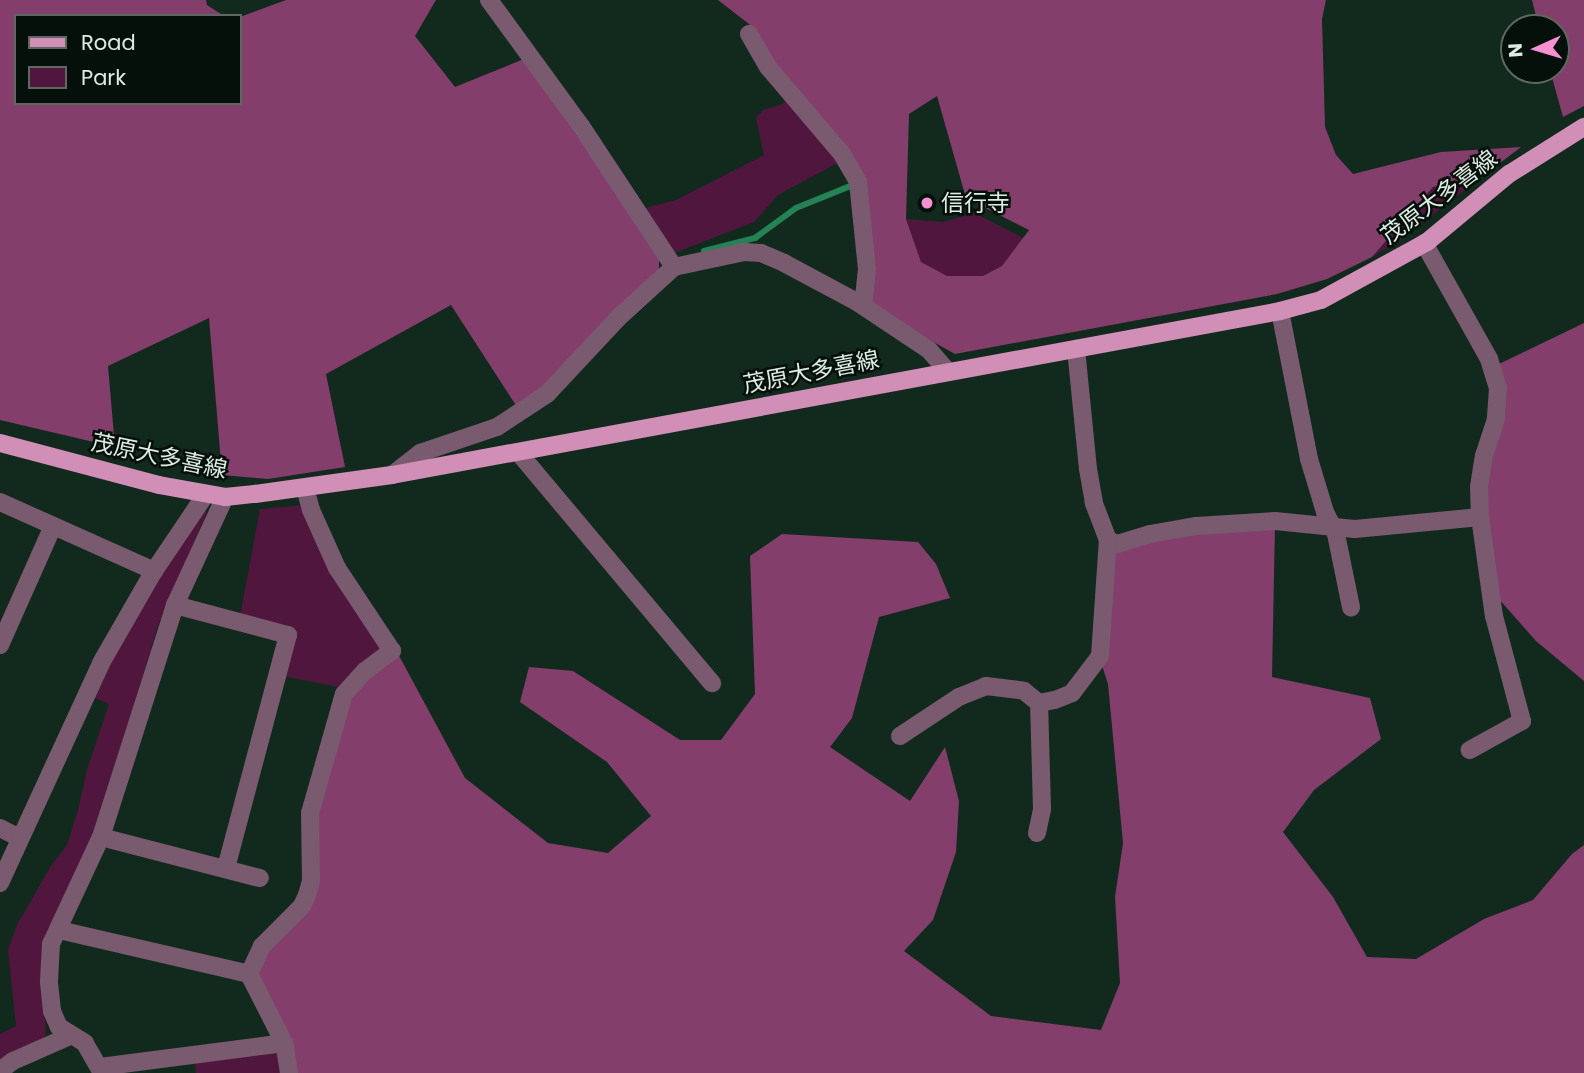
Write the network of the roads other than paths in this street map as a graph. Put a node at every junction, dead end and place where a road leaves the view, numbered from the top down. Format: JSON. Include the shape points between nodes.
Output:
{"nodes":[{"id":1,"x":489,"y":0,"type":"edge"},
{"id":2,"x":749,"y":34,"type":"dead end"},
{"id":3,"x":1584,"y":127,"type":"edge"},
{"id":4,"x":1424,"y":243,"type":"junction"},
{"id":5,"x":674,"y":267,"type":"junction"},
{"id":6,"x":863,"y":306,"type":"junction"},
{"id":7,"x":1280,"y":311,"type":"junction"},
{"id":8,"x":1076,"y":349,"type":"junction"},
{"id":9,"x":948,"y":372,"type":"junction"},
{"id":10,"x":0,"y":443,"type":"edge"},
{"id":11,"x":519,"y":452,"type":"junction"},
{"id":12,"x":392,"y":475,"type":"junction"},
{"id":13,"x":305,"y":488,"type":"junction"},
{"id":14,"x":206,"y":494,"type":"junction"},
{"id":15,"x":225,"y":497,"type":"junction"},
{"id":16,"x":0,"y":502,"type":"edge"},
{"id":17,"x":1480,"y":517,"type":"junction"},
{"id":18,"x":53,"y":526,"type":"junction"},
{"id":19,"x":1332,"y":526,"type":"junction"},
{"id":20,"x":1108,"y":540,"type":"junction"},
{"id":21,"x":154,"y":571,"type":"junction"},
{"id":22,"x":175,"y":605,"type":"junction"},
{"id":23,"x":1351,"y":607,"type":"dead end"},
{"id":24,"x":0,"y":645,"type":"edge"},
{"id":25,"x":712,"y":683,"type":"dead end"},
{"id":26,"x":1039,"y":703,"type":"junction"},
{"id":27,"x":900,"y":736,"type":"dead end"},
{"id":28,"x":1470,"y":750,"type":"dead end"},
{"id":29,"x":0,"y":828,"type":"edge"},
{"id":30,"x":1037,"y":833,"type":"dead end"},
{"id":31,"x":102,"y":837,"type":"junction"},
{"id":32,"x":20,"y":838,"type":"junction"},
{"id":33,"x":226,"y":868,"type":"junction"},
{"id":34,"x":260,"y":878,"type":"dead end"},
{"id":35,"x":0,"y":883,"type":"edge"},
{"id":36,"x":59,"y":930,"type":"junction"},
{"id":37,"x":249,"y":974,"type":"junction"},
{"id":38,"x":72,"y":1035,"type":"junction"},
{"id":39,"x":284,"y":1043,"type":"junction"},
{"id":40,"x":101,"y":1070,"type":"edge"},
{"id":41,"x":0,"y":1071,"type":"edge"},
{"id":42,"x":289,"y":1073,"type":"edge"}],
"edges":[{"from":1,"to":5,"type":"street","via":[[581,126]]},
{"from":2,"to":6,"type":"street","via":[[768,66],[842,154],[858,182],[867,269]]},
{"from":3,"to":4,"type":"main road","name":"茂原大多喜線","via":[[1509,174]]},
{"from":4,"to":7,"type":"main road","name":"茂原大多喜線","via":[[1321,300]]},
{"from":4,"to":17,"type":"street","via":[[1489,359],[1498,388],[1496,419],[1479,488]]},
{"from":5,"to":6,"type":"street","via":[[744,252],[761,253]]},
{"from":5,"to":12,"type":"street","via":[[618,318],[547,394],[496,428],[420,453]]},
{"from":6,"to":9,"type":"street","via":[[929,350]]},
{"from":7,"to":8,"type":"main road","name":"茂原大多喜線"},
{"from":7,"to":19,"type":"street","via":[[1309,459]]},
{"from":8,"to":9,"type":"main road","name":"茂原大多喜線"},
{"from":8,"to":20,"type":"street","via":[[1092,491]]},
{"from":9,"to":11,"type":"main road","name":"茂原大多喜線"},
{"from":10,"to":14,"type":"main road","name":"茂原大多喜線"},
{"from":11,"to":12,"type":"main road","name":"茂原大多喜線"},
{"from":11,"to":25,"type":"street"},
{"from":12,"to":13,"type":"main road","name":"茂原大多喜線"},
{"from":13,"to":15,"type":"main road","name":"茂原大多喜線"},
{"from":13,"to":37,"type":"street","via":[[337,568],[393,651],[344,694],[310,813],[307,895],[302,906],[262,946]]},
{"from":14,"to":15,"type":"main road","name":"茂原大多喜線"},
{"from":14,"to":21,"type":"street"},
{"from":15,"to":22,"type":"street"},
{"from":16,"to":18,"type":"street"},
{"from":17,"to":19,"type":"street","via":[[1355,529]]},
{"from":17,"to":28,"type":"street","via":[[1494,616],[1522,721]]},
{"from":18,"to":21,"type":"street"},
{"from":18,"to":24,"type":"street"},
{"from":19,"to":20,"type":"street","via":[[1275,521],[1196,526],[1117,544]]},
{"from":19,"to":23,"type":"street"},
{"from":20,"to":26,"type":"street","via":[[1100,656],[1072,693]]},
{"from":21,"to":32,"type":"street","via":[[100,663]]},
{"from":22,"to":31,"type":"street"},
{"from":22,"to":33,"type":"street","via":[[288,635]]},
{"from":26,"to":27,"type":"street","via":[[1024,691],[986,686],[959,697]]},
{"from":26,"to":30,"type":"street","via":[[1042,809]]},
{"from":29,"to":32,"type":"street"},
{"from":31,"to":33,"type":"street"},
{"from":31,"to":36,"type":"street"},
{"from":32,"to":35,"type":"street"},
{"from":33,"to":34,"type":"street"},
{"from":36,"to":37,"type":"street"},
{"from":36,"to":38,"type":"street","via":[[51,944],[52,1011],[59,1027]]},
{"from":37,"to":39,"type":"street"},
{"from":38,"to":40,"type":"street","via":[[85,1043]]},
{"from":38,"to":41,"type":"street"},
{"from":39,"to":40,"type":"street"},
{"from":39,"to":42,"type":"street"}]}
